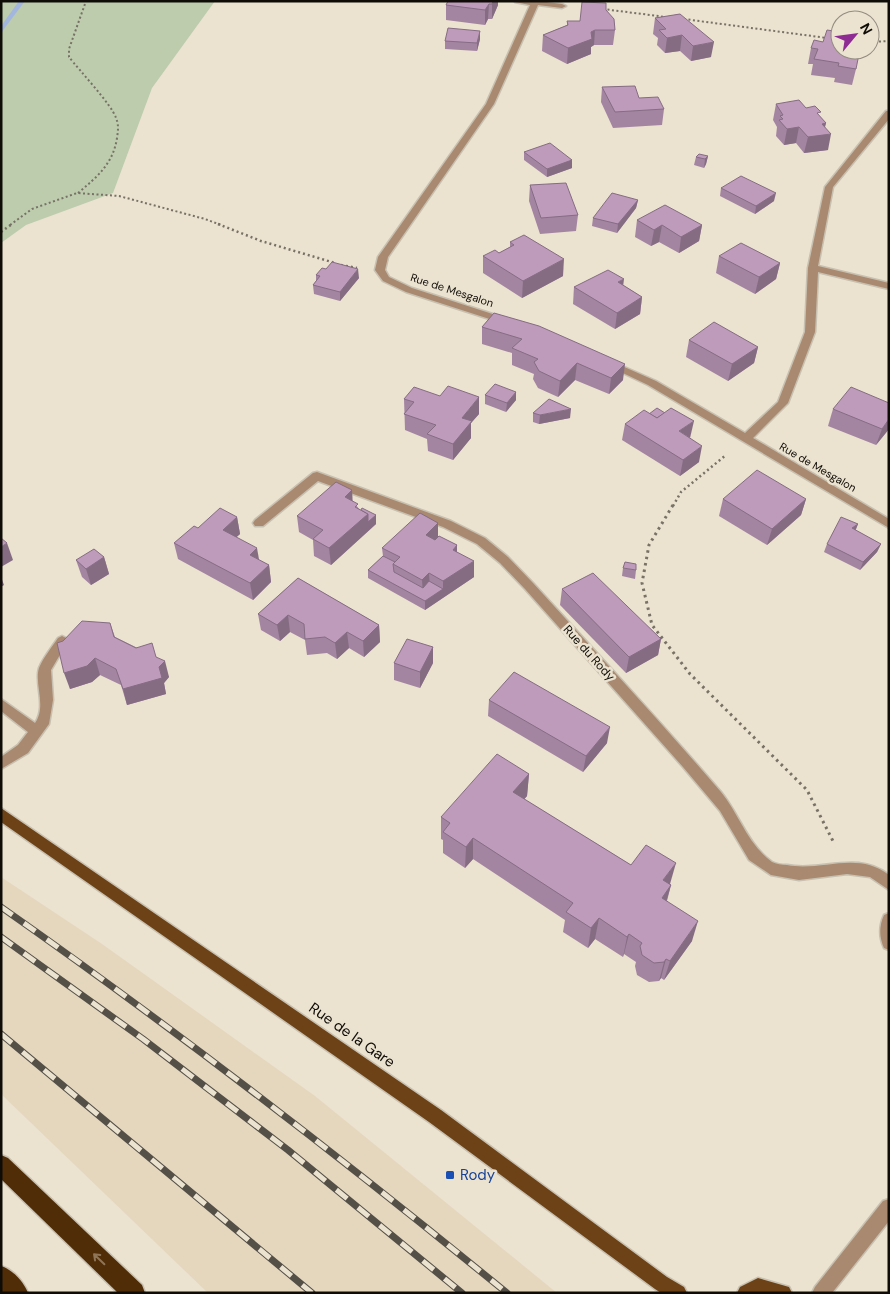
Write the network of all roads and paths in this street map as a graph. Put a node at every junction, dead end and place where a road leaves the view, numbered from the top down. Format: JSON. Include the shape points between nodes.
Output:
{"nodes":[{"id":1,"x":86,"y":1,"type":"edge"},
{"id":2,"x":519,"y":2,"type":"edge"},
{"id":3,"x":535,"y":3,"type":"junction"},
{"id":4,"x":562,"y":6,"type":"joint"},
{"id":5,"x":667,"y":17,"type":"edge"},
{"id":6,"x":677,"y":18,"type":"edge"},
{"id":7,"x":830,"y":39,"type":"edge"},
{"id":8,"x":889,"y":113,"type":"edge"},
{"id":9,"x":77,"y":193,"type":"junction"},
{"id":10,"x":1,"y":232,"type":"edge"},
{"id":11,"x":813,"y":268,"type":"junction"},
{"id":12,"x":380,"y":270,"type":"junction"},
{"id":13,"x":889,"y":286,"type":"edge"},
{"id":14,"x":511,"y":322,"type":"edge"},
{"id":15,"x":600,"y":360,"type":"edge"},
{"id":16,"x":745,"y":440,"type":"junction"},
{"id":17,"x":259,"y":523,"type":"dead end"},
{"id":18,"x":889,"y":524,"type":"edge"},
{"id":19,"x":62,"y":641,"type":"edge"},
{"id":20,"x":1,"y":704,"type":"edge"},
{"id":21,"x":36,"y":731,"type":"junction"},
{"id":22,"x":1,"y":764,"type":"edge"},
{"id":23,"x":1,"y":814,"type":"edge"},
{"id":24,"x":847,"y":868,"type":"junction"},
{"id":25,"x":889,"y":884,"type":"edge"},
{"id":26,"x":889,"y":920,"type":"edge"},
{"id":27,"x":889,"y":943,"type":"edge"},
{"id":28,"x":1,"y":1165,"type":"edge"},
{"id":29,"x":889,"y":1207,"type":"edge"},
{"id":30,"x":1,"y":1276,"type":"edge"},
{"id":31,"x":17,"y":1293,"type":"edge"},
{"id":32,"x":134,"y":1293,"type":"edge"},
{"id":33,"x":678,"y":1293,"type":"edge"},
{"id":34,"x":746,"y":1293,"type":"edge"},
{"id":35,"x":782,"y":1293,"type":"edge"},
{"id":36,"x":821,"y":1293,"type":"edge"}],
"edges":[{"from":1,"to":9,"type":"path","via":[[68,49],[119,123],[111,163]]},
{"from":2,"to":3,"type":"street"},
{"from":3,"to":4,"type":"street"},
{"from":3,"to":12,"type":"street","via":[[490,104],[383,257]]},
{"from":4,"to":5,"type":"path"},
{"from":6,"to":7,"type":"path"},
{"from":8,"to":11,"type":"street","via":[[829,187]]},
{"from":9,"to":10,"type":"path","via":[[32,209]]},
{"from":9,"to":12,"type":"path","via":[[119,196],[206,219],[318,260]]},
{"from":11,"to":13,"type":"street"},
{"from":11,"to":16,"type":"street","via":[[810,332],[783,403]]},
{"from":12,"to":14,"type":"street","name":"Rue de Mesgalon","via":[[386,279],[409,290]]},
{"from":15,"to":16,"type":"street","name":"Rue de Mesgalon","via":[[652,383]]},
{"from":16,"to":18,"type":"street","name":"Rue de Mesgalon"},
{"from":16,"to":24,"type":"path","via":[[681,492],[649,545],[642,583],[652,625],[690,674],[807,790]]},
{"from":17,"to":24,"type":"street","name":"Rue du Rody","via":[[317,476],[447,524],[481,541],[529,586],[688,763],[725,807],[754,856],[771,869],[798,874]]},
{"from":19,"to":21,"type":"street","via":[[45,670],[47,700],[44,720]]},
{"from":20,"to":21,"type":"street"},
{"from":21,"to":22,"type":"street","via":[[24,749]]},
{"from":23,"to":33,"type":"main road","name":"Rue de la Gare","via":[[435,1116]]},
{"from":24,"to":25,"type":"street","name":"Rue du Rody","via":[[873,871]]},
{"from":26,"to":27,"type":"street"},
{"from":32,"to":28,"type":"highway","one_way":true},
{"from":29,"to":36,"type":"street"},
{"from":30,"to":31,"type":"highway"},
{"from":34,"to":35,"type":"main road","via":[[758,1287]]}]}
